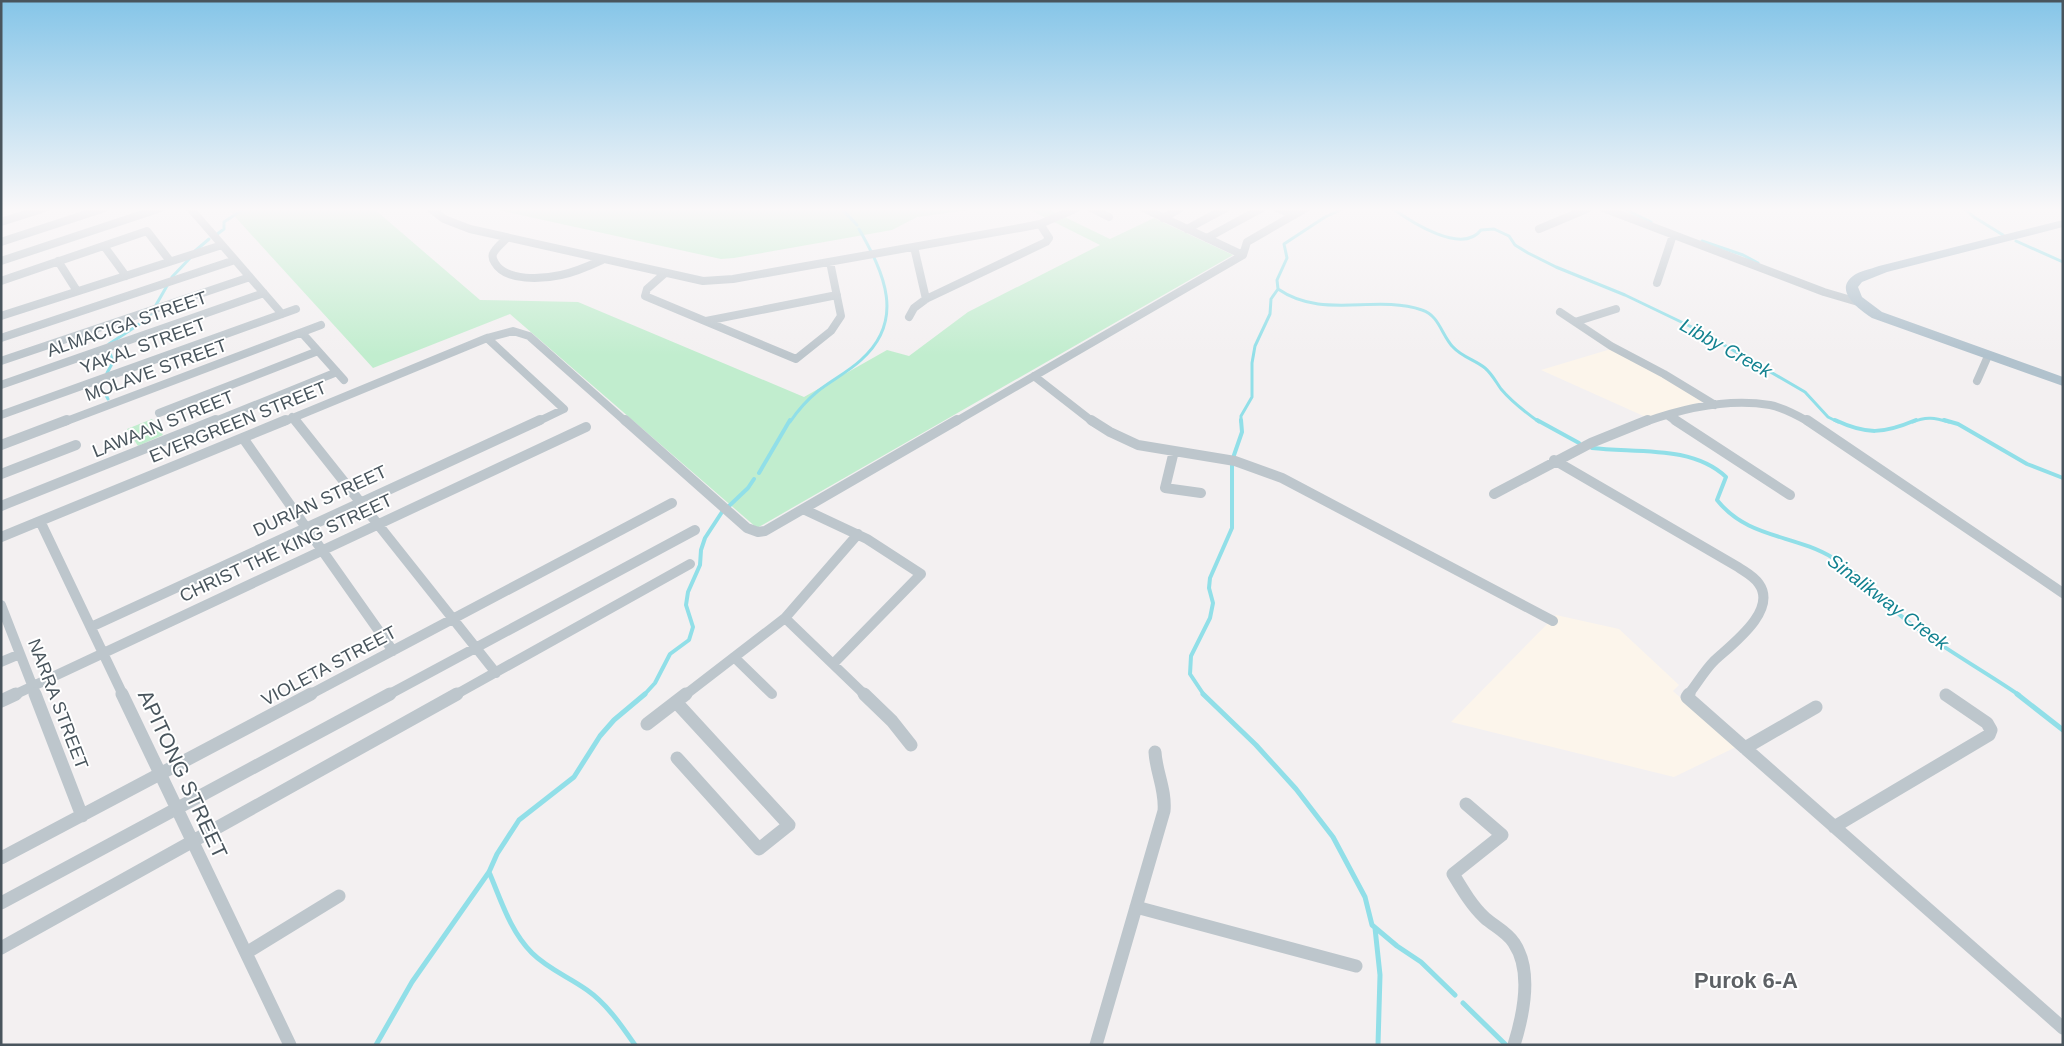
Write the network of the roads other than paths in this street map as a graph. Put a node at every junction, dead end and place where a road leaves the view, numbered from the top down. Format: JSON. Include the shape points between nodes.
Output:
{"nodes":[{"id":1,"x":14,"y":257,"type":"edge"},
{"id":2,"x":71,"y":257,"type":"edge"},
{"id":3,"x":112,"y":257,"type":"edge"},
{"id":4,"x":167,"y":257,"type":"edge"},
{"id":5,"x":183,"y":257,"type":"edge"},
{"id":6,"x":232,"y":257,"type":"edge"},
{"id":7,"x":492,"y":257,"type":"edge"},
{"id":8,"x":588,"y":257,"type":"edge"},
{"id":9,"x":863,"y":257,"type":"edge"},
{"id":10,"x":916,"y":257,"type":"edge"},
{"id":11,"x":1015,"y":257,"type":"edge"},
{"id":12,"x":1242,"y":257,"type":"edge"},
{"id":13,"x":1666,"y":257,"type":"edge"},
{"id":14,"x":1731,"y":257,"type":"edge"},
{"id":15,"x":1928,"y":257,"type":"edge"},
{"id":16,"x":235,"y":260,"type":"junction"},
{"id":17,"x":602,"y":260,"type":"junction"},
{"id":18,"x":1,"y":261,"type":"edge"},
{"id":19,"x":58,"y":261,"type":"junction"},
{"id":20,"x":170,"y":261,"type":"junction"},
{"id":21,"x":830,"y":262,"type":"junction"},
{"id":22,"x":664,"y":274,"type":"junction"},
{"id":23,"x":126,"y":276,"type":"junction"},
{"id":24,"x":250,"y":276,"type":"junction"},
{"id":25,"x":1,"y":280,"type":"edge"},
{"id":26,"x":1657,"y":283,"type":"dead end"},
{"id":27,"x":77,"y":291,"type":"junction"},
{"id":28,"x":264,"y":293,"type":"junction"},
{"id":29,"x":837,"y":295,"type":"junction"},
{"id":30,"x":926,"y":300,"type":"junction"},
{"id":31,"x":1858,"y":302,"type":"junction"},
{"id":32,"x":296,"y":308,"type":"dead end"},
{"id":33,"x":1616,"y":308,"type":"dead end"},
{"id":34,"x":1560,"y":312,"type":"dead end"},
{"id":35,"x":282,"y":314,"type":"junction"},
{"id":36,"x":1,"y":316,"type":"edge"},
{"id":37,"x":909,"y":317,"type":"dead end"},
{"id":38,"x":705,"y":321,"type":"junction"},
{"id":39,"x":1575,"y":322,"type":"junction"},
{"id":40,"x":321,"y":326,"type":"dead end"},
{"id":41,"x":302,"y":333,"type":"junction"},
{"id":42,"x":1,"y":338,"type":"edge"},
{"id":43,"x":487,"y":338,"type":"junction"},
{"id":44,"x":318,"y":351,"type":"junction"},
{"id":45,"x":1988,"y":356,"type":"junction"},
{"id":46,"x":1,"y":361,"type":"edge"},
{"id":47,"x":337,"y":372,"type":"junction"},
{"id":48,"x":1034,"y":376,"type":"junction"},
{"id":49,"x":344,"y":380,"type":"dead end"},
{"id":50,"x":1977,"y":381,"type":"dead end"},
{"id":51,"x":2063,"y":382,"type":"edge"},
{"id":52,"x":1,"y":386,"type":"edge"},
{"id":53,"x":1715,"y":405,"type":"junction"},
{"id":54,"x":159,"y":413,"type":"dead end"},
{"id":55,"x":1,"y":415,"type":"edge"},
{"id":56,"x":1667,"y":415,"type":"junction"},
{"id":57,"x":292,"y":418,"type":"junction"},
{"id":58,"x":586,"y":427,"type":"dead end"},
{"id":59,"x":243,"y":438,"type":"junction"},
{"id":60,"x":1,"y":444,"type":"edge"},
{"id":61,"x":76,"y":444,"type":"dead end"},
{"id":62,"x":1174,"y":451,"type":"junction"},
{"id":63,"x":1554,"y":460,"type":"junction"},
{"id":64,"x":1,"y":474,"type":"edge"},
{"id":65,"x":1201,"y":493,"type":"dead end"},
{"id":66,"x":1494,"y":494,"type":"dead end"},
{"id":67,"x":1790,"y":495,"type":"dead end"},
{"id":68,"x":360,"y":502,"type":"junction"},
{"id":69,"x":672,"y":503,"type":"dead end"},
{"id":70,"x":1,"y":506,"type":"edge"},
{"id":71,"x":803,"y":510,"type":"junction"},
{"id":72,"x":40,"y":521,"type":"junction"},
{"id":73,"x":377,"y":525,"type":"junction"},
{"id":74,"x":306,"y":527,"type":"junction"},
{"id":75,"x":695,"y":530,"type":"dead end"},
{"id":76,"x":858,"y":534,"type":"junction"},
{"id":77,"x":1,"y":537,"type":"edge"},
{"id":78,"x":322,"y":551,"type":"junction"},
{"id":79,"x":690,"y":564,"type":"dead end"},
{"id":80,"x":2063,"y":593,"type":"edge"},
{"id":81,"x":1,"y":605,"type":"edge"},
{"id":82,"x":785,"y":618,"type":"junction"},
{"id":83,"x":453,"y":619,"type":"junction"},
{"id":84,"x":1553,"y":621,"type":"dead end"},
{"id":85,"x":91,"y":627,"type":"junction"},
{"id":86,"x":475,"y":647,"type":"junction"},
{"id":87,"x":393,"y":651,"type":"junction"},
{"id":88,"x":103,"y":653,"type":"junction"},
{"id":89,"x":20,"y":654,"type":"junction"},
{"id":90,"x":734,"y":657,"type":"junction"},
{"id":91,"x":1,"y":662,"type":"edge"},
{"id":92,"x":833,"y":664,"type":"junction"},
{"id":93,"x":496,"y":673,"type":"junction"},
{"id":94,"x":32,"y":686,"type":"junction"},
{"id":95,"x":772,"y":694,"type":"dead end"},
{"id":96,"x":1946,"y":695,"type":"dead end"},
{"id":97,"x":1,"y":701,"type":"edge"},
{"id":98,"x":676,"y":702,"type":"junction"},
{"id":99,"x":1816,"y":707,"type":"dead end"},
{"id":100,"x":647,"y":724,"type":"dead end"},
{"id":101,"x":910,"y":745,"type":"dead end"},
{"id":102,"x":1745,"y":748,"type":"junction"},
{"id":103,"x":1155,"y":752,"type":"dead end"},
{"id":104,"x":677,"y":758,"type":"dead end"},
{"id":105,"x":160,"y":774,"type":"junction"},
{"id":106,"x":1466,"y":804,"type":"dead end"},
{"id":107,"x":176,"y":807,"type":"junction"},
{"id":108,"x":82,"y":816,"type":"junction"},
{"id":109,"x":1834,"y":827,"type":"junction"},
{"id":110,"x":193,"y":843,"type":"junction"},
{"id":111,"x":1,"y":858,"type":"edge"},
{"id":112,"x":340,"y":896,"type":"dead end"},
{"id":113,"x":1,"y":903,"type":"edge"},
{"id":114,"x":1136,"y":907,"type":"junction"},
{"id":115,"x":1,"y":948,"type":"edge"},
{"id":116,"x":246,"y":953,"type":"junction"},
{"id":117,"x":1356,"y":966,"type":"dead end"},
{"id":118,"x":2063,"y":1028,"type":"edge"},
{"id":119,"x":290,"y":1045,"type":"edge"},
{"id":120,"x":1096,"y":1045,"type":"edge"},
{"id":121,"x":1514,"y":1045,"type":"edge"}],
"edges":[{"from":1,"to":18,"type":"street"},
{"from":2,"to":19,"type":"street"},
{"from":3,"to":23,"type":"street"},
{"from":4,"to":20,"type":"street"},
{"from":5,"to":20,"type":"street"},
{"from":6,"to":16,"type":"street"},
{"from":7,"to":17,"type":"street","via":[[497,268],[527,277],[558,276]]},
{"from":8,"to":17,"type":"street"},
{"from":9,"to":21,"type":"street"},
{"from":10,"to":30,"type":"street"},
{"from":11,"to":30,"type":"street"},
{"from":12,"to":48,"type":"street","name":"EVERGREEN STREET"},
{"from":13,"to":26,"type":"street"},
{"from":14,"to":31,"type":"street"},
{"from":15,"to":31,"type":"main road","via":[[1853,282]]},
{"from":16,"to":24,"type":"street"},
{"from":16,"to":42,"type":"street"},
{"from":17,"to":22,"type":"street"},
{"from":19,"to":25,"type":"street"},
{"from":19,"to":27,"type":"street"},
{"from":20,"to":23,"type":"street"},
{"from":21,"to":22,"type":"street","via":[[717,281]]},
{"from":21,"to":29,"type":"street"},
{"from":22,"to":38,"type":"street","via":[[647,289],[645,296]]},
{"from":23,"to":27,"type":"street"},
{"from":24,"to":28,"type":"street"},
{"from":24,"to":46,"type":"street"},
{"from":27,"to":36,"type":"street"},
{"from":28,"to":35,"type":"street"},
{"from":28,"to":52,"type":"street","name":"ALMACIGA STREET"},
{"from":29,"to":38,"type":"street"},
{"from":29,"to":38,"type":"street","via":[[841,316],[837,324],[796,359]]},
{"from":30,"to":37,"type":"street","via":[[914,308]]},
{"from":31,"to":45,"type":"main road","via":[[1877,315]]},
{"from":32,"to":35,"type":"street","name":"YAKAL STREET"},
{"from":33,"to":39,"type":"street"},
{"from":34,"to":39,"type":"street"},
{"from":35,"to":55,"type":"street","name":"YAKAL STREET"},
{"from":39,"to":53,"type":"street"},
{"from":40,"to":41,"type":"street","name":"MOLAVE STREET"},
{"from":41,"to":44,"type":"street"},
{"from":41,"to":60,"type":"street","name":"MOLAVE STREET"},
{"from":43,"to":57,"type":"street","name":"EVERGREEN STREET"},
{"from":43,"to":68,"type":"street","name":"DURIAN STREET","via":[[564,408]]},
{"from":43,"to":71,"type":"street","name":"EVERGREEN STREET","via":[[513,331],[529,336],[751,531],[765,531]]},
{"from":44,"to":47,"type":"street"},
{"from":44,"to":54,"type":"street"},
{"from":45,"to":50,"type":"street"},
{"from":45,"to":51,"type":"main road"},
{"from":47,"to":49,"type":"street"},
{"from":47,"to":70,"type":"street","name":"LAWAAN STREET"},
{"from":48,"to":62,"type":"street","via":[[1110,434],[1138,445]]},
{"from":48,"to":71,"type":"street","name":"EVERGREEN STREET"},
{"from":53,"to":56,"type":"street"},
{"from":53,"to":80,"type":"street","via":[[1761,404],[1796,415]]},
{"from":56,"to":63,"type":"street","via":[[1610,435]]},
{"from":56,"to":67,"type":"street"},
{"from":57,"to":59,"type":"street","name":"EVERGREEN STREET"},
{"from":57,"to":68,"type":"street"},
{"from":58,"to":73,"type":"street","name":"CHRIST THE KING STREET"},
{"from":59,"to":72,"type":"street","name":"EVERGREEN STREET"},
{"from":59,"to":74,"type":"street"},
{"from":61,"to":64,"type":"street"},
{"from":62,"to":65,"type":"street","via":[[1165,488]]},
{"from":62,"to":84,"type":"street","via":[[1235,461],[1282,478]]},
{"from":63,"to":66,"type":"street"},
{"from":63,"to":102,"type":"street","via":[[1738,567],[1761,586],[1762,605],[1753,623],[1711,664],[1687,697]]},
{"from":68,"to":73,"type":"street"},
{"from":68,"to":74,"type":"street","name":"DURIAN STREET"},
{"from":69,"to":83,"type":"street","name":"VIOLETA STREET"},
{"from":71,"to":76,"type":"street"},
{"from":72,"to":77,"type":"street","name":"EVERGREEN STREET"},
{"from":72,"to":85,"type":"street","name":"APITONG STREET"},
{"from":73,"to":78,"type":"street","name":"CHRIST THE KING STREET"},
{"from":73,"to":83,"type":"street"},
{"from":74,"to":78,"type":"street"},
{"from":74,"to":85,"type":"street","name":"DURIAN STREET"},
{"from":75,"to":86,"type":"street"},
{"from":76,"to":82,"type":"street"},
{"from":76,"to":92,"type":"street","via":[[922,574]]},
{"from":78,"to":87,"type":"street"},
{"from":78,"to":88,"type":"street","name":"CHRIST THE KING STREET"},
{"from":79,"to":93,"type":"street"},
{"from":81,"to":89,"type":"street","name":"NARRA STREET"},
{"from":82,"to":90,"type":"street"},
{"from":82,"to":92,"type":"street"},
{"from":83,"to":86,"type":"street"},
{"from":83,"to":87,"type":"street","name":"VIOLETA STREET"},
{"from":85,"to":88,"type":"street","name":"APITONG STREET"},
{"from":86,"to":93,"type":"street"},
{"from":86,"to":107,"type":"street"},
{"from":87,"to":105,"type":"street","name":"VIOLETA STREET"},
{"from":88,"to":94,"type":"street","name":"CHRIST THE KING STREET"},
{"from":88,"to":105,"type":"street","name":"APITONG STREET"},
{"from":89,"to":91,"type":"street"},
{"from":89,"to":94,"type":"street","name":"NARRA STREET"},
{"from":90,"to":95,"type":"street"},
{"from":90,"to":98,"type":"street"},
{"from":92,"to":101,"type":"street","via":[[892,721]]},
{"from":93,"to":110,"type":"street"},
{"from":94,"to":97,"type":"street","name":"CHRIST THE KING STREET"},
{"from":94,"to":108,"type":"street","name":"NARRA STREET"},
{"from":96,"to":109,"type":"street","via":[[1987,723],[1991,730],[1989,735]]},
{"from":98,"to":100,"type":"street"},
{"from":98,"to":104,"type":"street","via":[[789,825],[759,849]]},
{"from":99,"to":102,"type":"street"},
{"from":102,"to":109,"type":"street"},
{"from":103,"to":114,"type":"street","via":[[1156,768],[1166,800]]},
{"from":105,"to":107,"type":"street","name":"APITONG STREET"},
{"from":105,"to":108,"type":"street","name":"VIOLETA STREET"},
{"from":106,"to":121,"type":"street","via":[[1502,835],[1454,874],[1474,906],[1515,944],[1521,959],[1522,1001]]},
{"from":107,"to":110,"type":"street","name":"APITONG STREET"},
{"from":107,"to":113,"type":"street"},
{"from":108,"to":111,"type":"street","name":"VIOLETA STREET"},
{"from":109,"to":118,"type":"street"},
{"from":110,"to":115,"type":"street"},
{"from":110,"to":116,"type":"street","name":"APITONG STREET"},
{"from":112,"to":116,"type":"street"},
{"from":114,"to":117,"type":"street"},
{"from":114,"to":120,"type":"street"},
{"from":116,"to":119,"type":"street","name":"APITONG STREET"}]}
